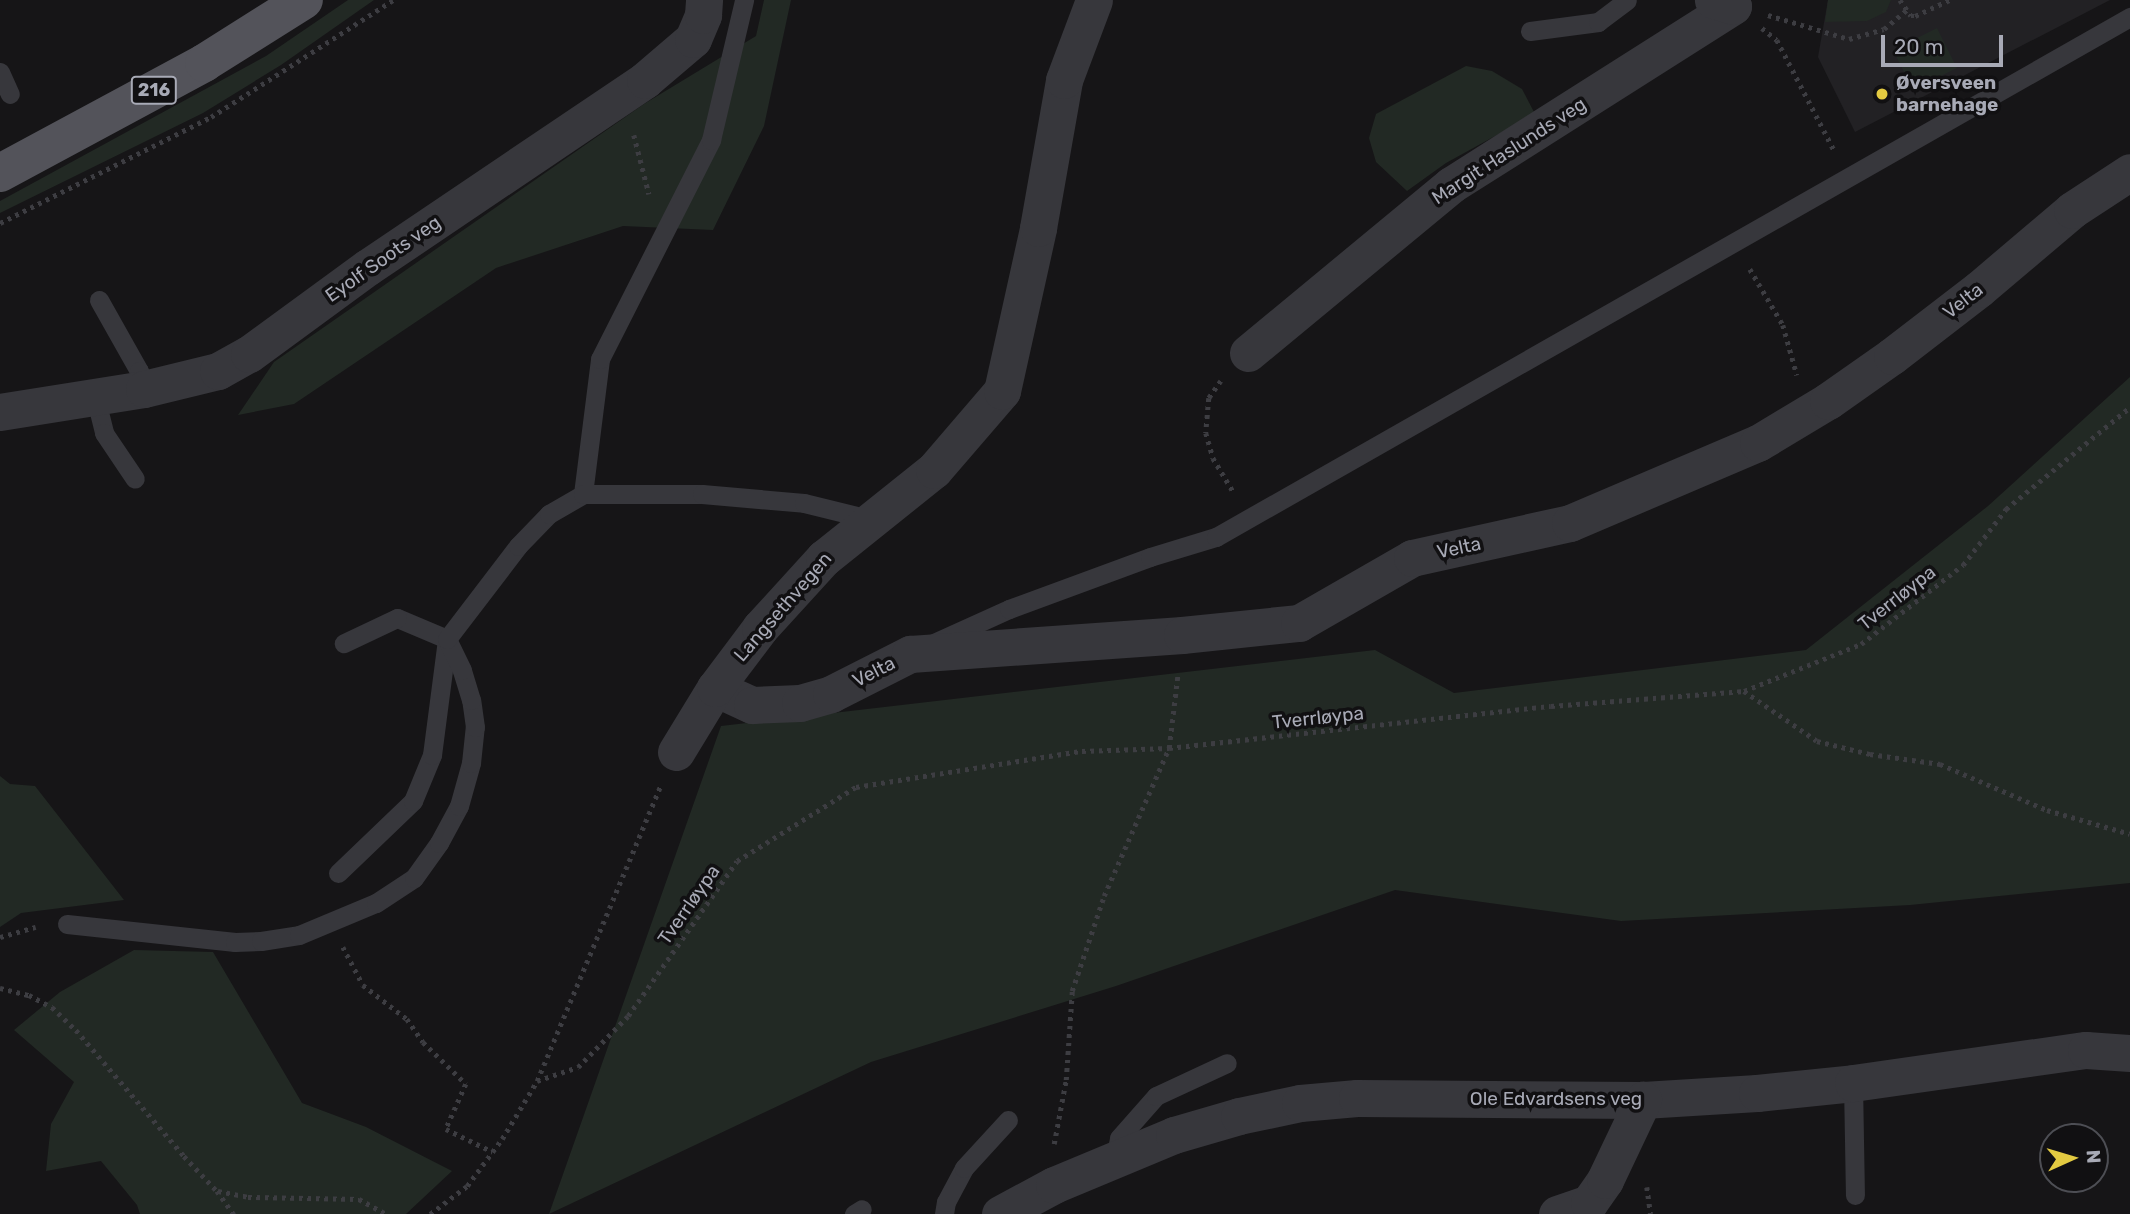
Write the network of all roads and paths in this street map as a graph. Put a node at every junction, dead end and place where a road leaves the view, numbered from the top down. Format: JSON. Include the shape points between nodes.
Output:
{"nodes":[{"id":1,"x":304,"y":0,"type":"edge"},
{"id":2,"x":393,"y":0,"type":"edge"},
{"id":3,"x":704,"y":0,"type":"edge"},
{"id":4,"x":744,"y":0,"type":"edge"},
{"id":5,"x":1094,"y":0,"type":"edge"},
{"id":6,"x":1627,"y":0,"type":"edge"},
{"id":7,"x":1900,"y":0,"type":"edge"},
{"id":8,"x":1950,"y":0,"type":"edge"},
{"id":9,"x":1723,"y":3,"type":"edge"},
{"id":10,"x":1907,"y":10,"type":"junction"},
{"id":11,"x":2130,"y":17,"type":"edge"},
{"id":12,"x":1530,"y":31,"type":"dead end"},
{"id":13,"x":0,"y":72,"type":"edge"},
{"id":14,"x":10,"y":94,"type":"dead end"},
{"id":15,"x":613,"y":104,"type":"junction"},
{"id":16,"x":2130,"y":172,"type":"edge"},
{"id":17,"x":0,"y":173,"type":"edge"},
{"id":18,"x":1849,"y":177,"type":"junction"},
{"id":19,"x":0,"y":223,"type":"edge"},
{"id":20,"x":1736,"y":240,"type":"junction"},
{"id":21,"x":653,"y":254,"type":"junction"},
{"id":22,"x":99,"y":300,"type":"dead end"},
{"id":23,"x":1237,"y":363,"type":"joint"},
{"id":24,"x":144,"y":389,"type":"junction"},
{"id":25,"x":95,"y":396,"type":"junction"},
{"id":26,"x":2130,"y":407,"type":"edge"},
{"id":27,"x":0,"y":412,"type":"edge"},
{"id":28,"x":1808,"y":413,"type":"junction"},
{"id":29,"x":135,"y":479,"type":"dead end"},
{"id":30,"x":583,"y":494,"type":"junction"},
{"id":31,"x":869,"y":519,"type":"junction"},
{"id":32,"x":1250,"y":519,"type":"junction"},
{"id":33,"x":1182,"y":635,"type":"junction"},
{"id":34,"x":447,"y":639,"type":"junction"},
{"id":35,"x":344,"y":643,"type":"dead end"},
{"id":36,"x":910,"y":654,"type":"junction"},
{"id":37,"x":715,"y":688,"type":"junction"},
{"id":38,"x":1744,"y":691,"type":"junction"},
{"id":39,"x":1169,"y":748,"type":"junction"},
{"id":40,"x":676,"y":752,"type":"joint"},
{"id":41,"x":2130,"y":834,"type":"edge"},
{"id":42,"x":338,"y":873,"type":"dead end"},
{"id":43,"x":67,"y":924,"type":"joint"},
{"id":44,"x":0,"y":937,"type":"edge"},
{"id":45,"x":339,"y":941,"type":"dead end"},
{"id":46,"x":0,"y":988,"type":"edge"},
{"id":47,"x":2130,"y":1053,"type":"edge"},
{"id":48,"x":1227,"y":1063,"type":"dead end"},
{"id":49,"x":537,"y":1080,"type":"junction"},
{"id":50,"x":1853,"y":1083,"type":"junction"},
{"id":51,"x":1643,"y":1100,"type":"junction"},
{"id":52,"x":1008,"y":1120,"type":"dead end"},
{"id":53,"x":493,"y":1152,"type":"junction"},
{"id":54,"x":1115,"y":1161,"type":"junction"},
{"id":55,"x":1054,"y":1185,"type":"junction"},
{"id":56,"x":218,"y":1191,"type":"junction"},
{"id":57,"x":1855,"y":1195,"type":"dead end"},
{"id":58,"x":234,"y":1214,"type":"edge"},
{"id":59,"x":386,"y":1214,"type":"edge"},
{"id":60,"x":430,"y":1214,"type":"edge"},
{"id":61,"x":944,"y":1214,"type":"edge"},
{"id":62,"x":1000,"y":1214,"type":"edge"},
{"id":63,"x":1557,"y":1214,"type":"edge"}],
"edges":[{"from":1,"to":17,"type":"main road","number":"216","via":[[204,63]]},
{"from":2,"to":19,"type":"path","via":[[211,117]]},
{"from":3,"to":15,"type":"street","name":"Eyolf Soots veg","via":[[693,39]]},
{"from":4,"to":21,"type":"lane","via":[[711,140]]},
{"from":5,"to":31,"type":"street","name":"Langsethvegen","via":[[1064,80],[1002,391],[934,470]]},
{"from":6,"to":12,"type":"lane","via":[[1598,22]]},
{"from":7,"to":10,"type":"path"},
{"from":8,"to":10,"type":"path","via":[[1915,16]]},
{"from":9,"to":10,"type":"path","via":[[1849,39],[1884,29]]},
{"from":9,"to":18,"type":"path","via":[[1777,40]]},
{"from":9,"to":23,"type":"street","name":"Margit Haslunds veg","via":[[1451,185]]},
{"from":11,"to":18,"type":"lane"},
{"from":13,"to":14,"type":"lane"},
{"from":15,"to":21,"type":"path","via":[[634,135],[648,181]]},
{"from":15,"to":24,"type":"street","name":"Eyolf Soots veg","via":[[368,267],[249,354],[218,371]]},
{"from":16,"to":28,"type":"street","name":"Velta","via":[[2072,210],[1892,356]]},
{"from":18,"to":20,"type":"lane"},
{"from":20,"to":28,"type":"path","via":[[1783,325]]},
{"from":20,"to":32,"type":"lane"},
{"from":21,"to":30,"type":"lane","via":[[600,359]]},
{"from":22,"to":24,"type":"lane","via":[[139,371]]},
{"from":23,"to":32,"type":"path","via":[[1209,398],[1206,433],[1213,458]]},
{"from":24,"to":25,"type":"street","name":"Eyolf Soots veg"},
{"from":25,"to":27,"type":"street","name":"Eyolf Soots veg"},
{"from":25,"to":29,"type":"lane","via":[[104,433]]},
{"from":26,"to":38,"type":"path","name":"Tverrløypa","via":[[2006,509],[1963,565],[1861,644]]},
{"from":28,"to":33,"type":"street","name":"Velta","via":[[1758,443],[1570,523],[1412,558],[1298,623]]},
{"from":30,"to":31,"type":"lane","via":[[702,494],[804,503]]},
{"from":30,"to":34,"type":"lane","via":[[549,514],[518,546]]},
{"from":31,"to":37,"type":"street","name":"Langsethvegen","via":[[815,568],[760,628]]},
{"from":32,"to":36,"type":"lane","via":[[1216,537],[1009,609]]},
{"from":33,"to":36,"type":"street","name":"Velta"},
{"from":33,"to":39,"type":"path"},
{"from":34,"to":35,"type":"lane","via":[[397,618]]},
{"from":34,"to":42,"type":"lane","via":[[432,755],[413,801]]},
{"from":34,"to":43,"type":"lane","via":[[463,670],[471,700],[475,727],[471,763],[459,806],[414,878],[376,903],[299,935],[261,941]]},
{"from":36,"to":37,"type":"street","name":"Velta","via":[[831,694],[800,703],[752,705]]},
{"from":37,"to":40,"type":"street","name":"Langsethvegen"},
{"from":38,"to":39,"type":"path","name":"Tverrløypa","via":[[1551,706]]},
{"from":38,"to":41,"type":"path","via":[[1816,741],[1940,764],[2047,810]]},
{"from":39,"to":49,"type":"path","name":"Tverrløypa","via":[[1082,751],[856,786],[737,861],[628,1016],[578,1067]]},
{"from":39,"to":55,"type":"path","via":[[1104,896],[1072,992],[1066,1080],[1054,1135]]},
{"from":40,"to":49,"type":"path"},
{"from":43,"to":44,"type":"path","via":[[26,928]]},
{"from":45,"to":53,"type":"path","via":[[363,985],[407,1019],[423,1042],[466,1084],[446,1129]]},
{"from":46,"to":56,"type":"path","via":[[52,1007]]},
{"from":47,"to":50,"type":"street","name":"Ole Edvardsens veg","via":[[2086,1050]]},
{"from":48,"to":54,"type":"lane","via":[[1156,1096],[1119,1139]]},
{"from":49,"to":53,"type":"path"},
{"from":50,"to":51,"type":"street","name":"Ole Edvardsens veg"},
{"from":50,"to":57,"type":"lane"},
{"from":51,"to":54,"type":"street","name":"Ole Edvardsens veg","via":[[1357,1098],[1300,1104],[1174,1135]]},
{"from":51,"to":63,"type":"street","name":"Ole Edvardsens veg","via":[[1589,1203]]},
{"from":52,"to":61,"type":"lane","via":[[964,1168]]},
{"from":53,"to":60,"type":"path","via":[[467,1186]]},
{"from":54,"to":55,"type":"street","name":"Ole Edvardsens veg"},
{"from":55,"to":62,"type":"street","name":"Ole Edvardsens veg"},
{"from":56,"to":58,"type":"path"},
{"from":56,"to":59,"type":"path","via":[[248,1197],[359,1199]]}]}
